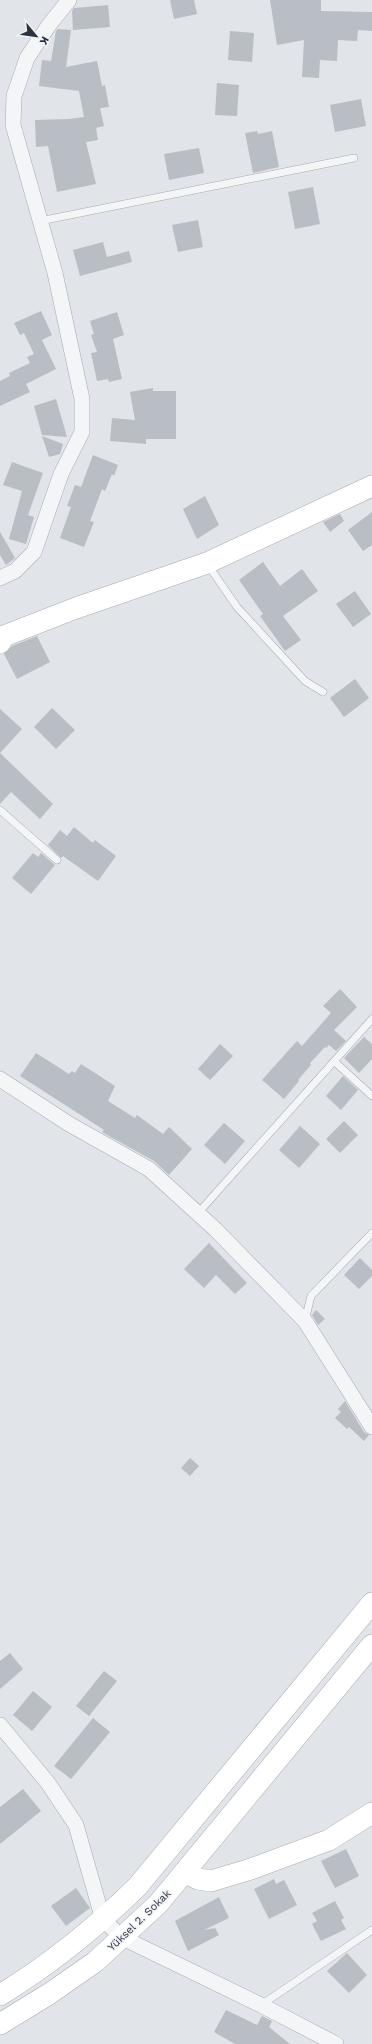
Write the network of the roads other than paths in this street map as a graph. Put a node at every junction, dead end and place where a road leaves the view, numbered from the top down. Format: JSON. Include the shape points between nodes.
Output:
{"nodes":[{"id":1,"x":69,"y":0,"type":"edge"},
{"id":2,"x":354,"y":158,"type":"dead end"},
{"id":3,"x":40,"y":221,"type":"junction"},
{"id":4,"x":372,"y":486,"type":"edge"},
{"id":5,"x":207,"y":563,"type":"junction"},
{"id":6,"x":0,"y":578,"type":"edge"},
{"id":7,"x":0,"y":643,"type":"edge"},
{"id":8,"x":323,"y":692,"type":"dead end"},
{"id":9,"x":0,"y":810,"type":"edge"},
{"id":10,"x":57,"y":860,"type":"dead end"},
{"id":11,"x":372,"y":1019,"type":"edge"},
{"id":12,"x":335,"y":1062,"type":"junction"},
{"id":13,"x":0,"y":1079,"type":"edge"},
{"id":14,"x":372,"y":1096,"type":"edge"},
{"id":15,"x":198,"y":1213,"type":"junction"},
{"id":16,"x":372,"y":1233,"type":"edge"},
{"id":17,"x":305,"y":1321,"type":"junction"},
{"id":18,"x":372,"y":1427,"type":"edge"},
{"id":19,"x":372,"y":1602,"type":"edge"},
{"id":20,"x":372,"y":1645,"type":"edge"},
{"id":21,"x":0,"y":1725,"type":"edge"},
{"id":22,"x":372,"y":1813,"type":"edge"},
{"id":23,"x":185,"y":1872,"type":"junction"},
{"id":24,"x":103,"y":1920,"type":"junction"},
{"id":25,"x":372,"y":1930,"type":"edge"},
{"id":26,"x":122,"y":1938,"type":"junction"},
{"id":27,"x":0,"y":1995,"type":"edge"},
{"id":28,"x":261,"y":2005,"type":"junction"},
{"id":29,"x":0,"y":2024,"type":"edge"},
{"id":30,"x":326,"y":2042,"type":"edge"}],
"edges":[{"from":1,"to":3,"type":"street","via":[[27,58],[14,96],[14,125]]},
{"from":2,"to":3,"type":"lane"},
{"from":3,"to":6,"type":"street","via":[[55,273],[82,399],[82,432],[61,474],[34,552],[15,571]]},
{"from":4,"to":5,"type":"street"},
{"from":5,"to":7,"type":"street","via":[[68,611],[4,636]]},
{"from":5,"to":8,"type":"lane","via":[[236,606],[305,681]]},
{"from":9,"to":10,"type":"lane"},
{"from":11,"to":12,"type":"lane"},
{"from":12,"to":14,"type":"lane"},
{"from":12,"to":15,"type":"lane"},
{"from":13,"to":15,"type":"street","via":[[69,1124],[149,1169]]},
{"from":15,"to":17,"type":"street"},
{"from":16,"to":17,"type":"lane","via":[[311,1296]]},
{"from":17,"to":18,"type":"street"},
{"from":19,"to":24,"type":"street","via":[[164,1856]]},
{"from":20,"to":23,"type":"street","name":"Yüksel 2. Sokak"},
{"from":21,"to":24,"type":"street","via":[[48,1783],[76,1825]]},
{"from":22,"to":23,"type":"street","via":[[329,1840],[251,1869],[211,1881],[198,1879]]},
{"from":23,"to":26,"type":"street","name":"Yüksel 2. Sokak","via":[[158,1904]]},
{"from":24,"to":26,"type":"street"},
{"from":24,"to":27,"type":"street","via":[[38,1972]]},
{"from":25,"to":28,"type":"lane"},
{"from":26,"to":28,"type":"street"},
{"from":26,"to":29,"type":"street","name":"Yüksel 2. Sokak","via":[[95,1962]]},
{"from":28,"to":30,"type":"street"}]}
